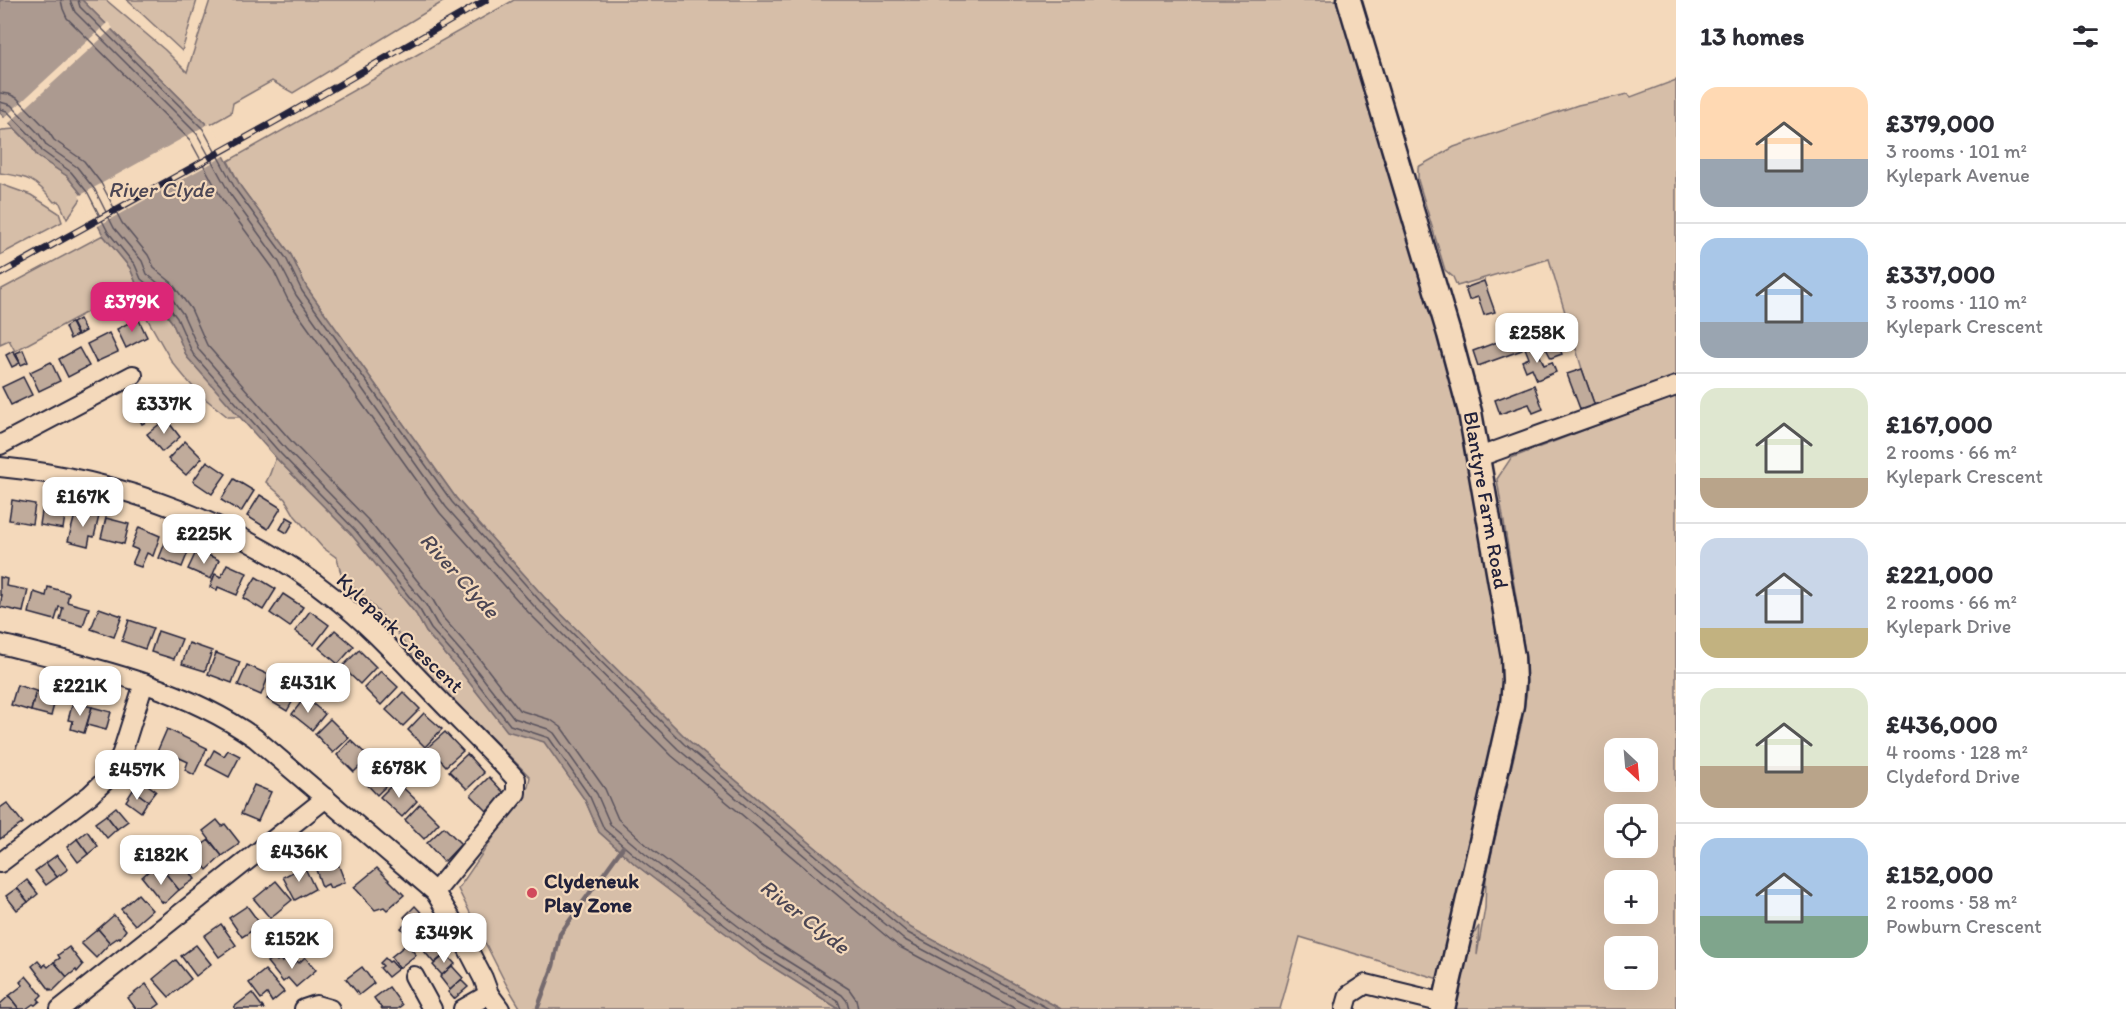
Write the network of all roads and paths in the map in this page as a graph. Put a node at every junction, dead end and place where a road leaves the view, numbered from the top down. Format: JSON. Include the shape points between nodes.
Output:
{"nodes":[{"id":1,"x":1349,"y":0,"type":"edge"},
{"id":2,"x":133,"y":375,"type":"dead end"},
{"id":3,"x":1676,"y":386,"type":"edge"},
{"id":4,"x":0,"y":446,"type":"edge"},
{"id":5,"x":1479,"y":457,"type":"junction"},
{"id":6,"x":0,"y":467,"type":"edge"},
{"id":7,"x":0,"y":644,"type":"edge"},
{"id":8,"x":144,"y":683,"type":"junction"},
{"id":9,"x":326,"y":798,"type":"junction"},
{"id":10,"x":0,"y":863,"type":"edge"},
{"id":11,"x":435,"y":892,"type":"junction"},
{"id":12,"x":414,"y":976,"type":"dead end"},
{"id":13,"x":489,"y":994,"type":"junction"},
{"id":14,"x":1444,"y":1006,"type":"edge"},
{"id":15,"x":60,"y":1009,"type":"edge"},
{"id":16,"x":304,"y":1009,"type":"edge"},
{"id":17,"x":330,"y":1009,"type":"edge"},
{"id":18,"x":432,"y":1009,"type":"edge"},
{"id":19,"x":463,"y":1009,"type":"edge"},
{"id":20,"x":500,"y":1009,"type":"edge"},
{"id":21,"x":1345,"y":1009,"type":"edge"}],
"edges":[{"from":1,"to":5,"type":"main road","name":"Blantyre Farm Road","via":[[1462,380]]},
{"from":2,"to":4,"type":"street"},
{"from":3,"to":5,"type":"street"},
{"from":5,"to":14,"type":"main road","name":"Blantyre Farm Road","via":[[1511,637],[1513,690]]},
{"from":6,"to":11,"type":"street","name":"Kylepark Crescent","via":[[30,470],[133,494],[206,521],[272,554],[338,600],[388,648],[516,779],[516,793]]},
{"from":7,"to":8,"type":"street"},
{"from":8,"to":9,"type":"street","via":[[242,728]]},
{"from":8,"to":10,"type":"street","via":[[112,774]]},
{"from":9,"to":11,"type":"street"},
{"from":9,"to":15,"type":"street"},
{"from":11,"to":13,"type":"street"},
{"from":12,"to":18,"type":"street"},
{"from":13,"to":19,"type":"street"},
{"from":13,"to":20,"type":"street"},
{"from":14,"to":21,"type":"street","via":[[1366,984],[1348,995]]},
{"from":16,"to":17,"type":"street","via":[[315,1005]]}]}
